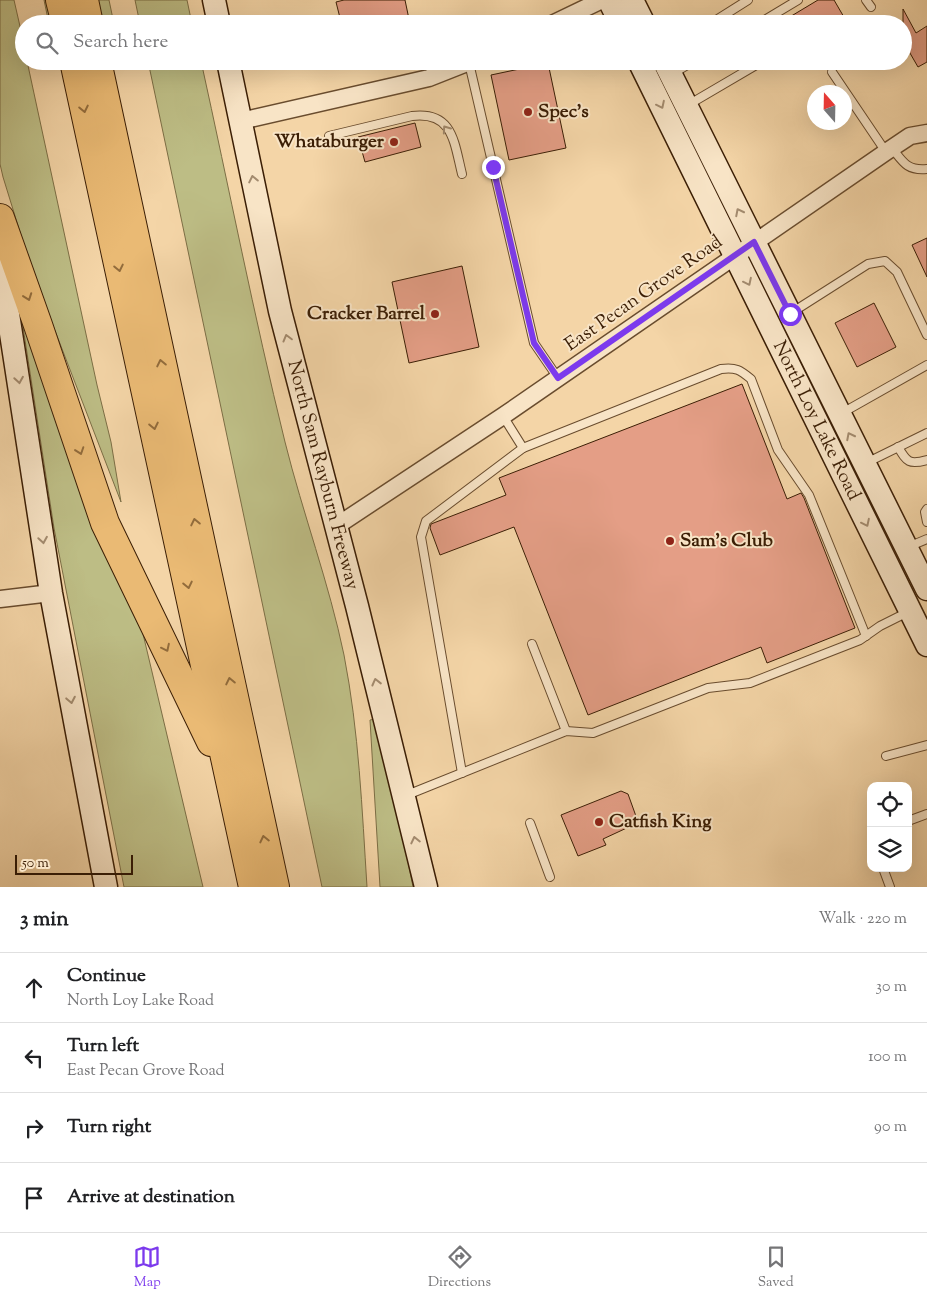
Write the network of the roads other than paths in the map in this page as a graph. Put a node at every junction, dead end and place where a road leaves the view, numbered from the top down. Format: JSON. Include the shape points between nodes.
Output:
{"nodes":[{"id":1,"x":60,"y":0,"type":"edge"},
{"id":2,"x":84,"y":0,"type":"edge"},
{"id":3,"x":214,"y":0,"type":"edge"},
{"id":4,"x":602,"y":0,"type":"edge"},
{"id":5,"x":609,"y":0,"type":"edge"},
{"id":6,"x":632,"y":0,"type":"edge"},
{"id":7,"x":748,"y":0,"type":"edge"},
{"id":8,"x":798,"y":0,"type":"edge"},
{"id":9,"x":866,"y":0,"type":"edge"},
{"id":10,"x":871,"y":7,"type":"dead end"},
{"id":11,"x":64,"y":15,"type":"edge"},
{"id":12,"x":87,"y":15,"type":"edge"},
{"id":13,"x":217,"y":15,"type":"edge"},
{"id":14,"x":571,"y":15,"type":"edge"},
{"id":15,"x":616,"y":15,"type":"edge"},
{"id":16,"x":640,"y":15,"type":"edge"},
{"id":17,"x":724,"y":15,"type":"edge"},
{"id":18,"x":773,"y":15,"type":"edge"},
{"id":19,"x":76,"y":70,"type":"edge"},
{"id":20,"x":99,"y":70,"type":"edge"},
{"id":21,"x":230,"y":70,"type":"edge"},
{"id":22,"x":450,"y":70,"type":"edge"},
{"id":23,"x":473,"y":70,"type":"edge"},
{"id":24,"x":643,"y":70,"type":"edge"},
{"id":25,"x":668,"y":70,"type":"edge"},
{"id":26,"x":748,"y":70,"type":"edge"},
{"id":27,"x":832,"y":72,"type":"dead end"},
{"id":28,"x":686,"y":106,"type":"junction"},
{"id":29,"x":240,"y":121,"type":"junction"},
{"id":30,"x":927,"y":133,"type":"edge"},
{"id":31,"x":329,"y":136,"type":"dead end"},
{"id":32,"x":889,"y":150,"type":"junction"},
{"id":33,"x":927,"y":169,"type":"edge"},
{"id":34,"x":462,"y":174,"type":"dead end"},
{"id":35,"x":0,"y":218,"type":"edge"},
{"id":36,"x":754,"y":242,"type":"junction"},
{"id":37,"x":735,"y":255,"type":"junction"},
{"id":38,"x":0,"y":262,"type":"edge"},
{"id":39,"x":3,"y":291,"type":"edge"},
{"id":40,"x":790,"y":314,"type":"junction"},
{"id":41,"x":927,"y":335,"type":"edge"},
{"id":42,"x":927,"y":365,"type":"edge"},
{"id":43,"x":558,"y":378,"type":"junction"},
{"id":44,"x":840,"y":414,"type":"junction"},
{"id":45,"x":503,"y":416,"type":"junction"},
{"id":46,"x":927,"y":433,"type":"edge"},
{"id":47,"x":898,"y":447,"type":"junction"},
{"id":48,"x":523,"y":448,"type":"junction"},
{"id":49,"x":927,"y":460,"type":"edge"},
{"id":50,"x":864,"y":464,"type":"junction"},
{"id":51,"x":927,"y":509,"type":"edge"},
{"id":52,"x":927,"y":522,"type":"edge"},
{"id":53,"x":335,"y":527,"type":"junction"},
{"id":54,"x":927,"y":538,"type":"edge"},
{"id":55,"x":906,"y":548,"type":"junction"},
{"id":56,"x":927,"y":589,"type":"edge"},
{"id":57,"x":50,"y":593,"type":"junction"},
{"id":58,"x":0,"y":600,"type":"edge"},
{"id":59,"x":910,"y":611,"type":"junction"},
{"id":60,"x":866,"y":636,"type":"junction"},
{"id":61,"x":532,"y":644,"type":"dead end"},
{"id":62,"x":927,"y":645,"type":"edge"},
{"id":63,"x":566,"y":731,"type":"junction"},
{"id":64,"x":927,"y":744,"type":"edge"},
{"id":65,"x":886,"y":756,"type":"dead end"},
{"id":66,"x":462,"y":773,"type":"junction"},
{"id":67,"x":231,"y":782,"type":"junction"},
{"id":68,"x":405,"y":796,"type":"junction"},
{"id":69,"x":927,"y":814,"type":"edge"},
{"id":70,"x":912,"y":820,"type":"edge"},
{"id":71,"x":530,"y":823,"type":"dead end"},
{"id":72,"x":884,"y":872,"type":"edge"},
{"id":73,"x":550,"y":878,"type":"dead end"},
{"id":74,"x":106,"y":887,"type":"edge"},
{"id":75,"x":253,"y":887,"type":"edge"},
{"id":76,"x":275,"y":887,"type":"edge"},
{"id":77,"x":426,"y":887,"type":"edge"},
{"id":78,"x":890,"y":887,"type":"edge"}],
"edges":[{"from":1,"to":11,"type":"highway"},
{"from":2,"to":12,"type":"highway"},
{"from":3,"to":13,"type":"main road"},
{"from":4,"to":14,"type":"street"},
{"from":5,"to":15,"type":"main road"},
{"from":6,"to":16,"type":"main road"},
{"from":7,"to":17,"type":"lane"},
{"from":8,"to":18,"type":"lane"},
{"from":9,"to":10,"type":"lane"},
{"from":19,"to":67,"type":"highway","one_way":true},
{"from":76,"to":20,"type":"highway","one_way":true},
{"from":21,"to":29,"type":"main road","name":"North Sam Rayburn Freeway"},
{"from":22,"to":29,"type":"street","via":[[429,78]]},
{"from":23,"to":43,"type":"lane","via":[[534,343]]},
{"from":24,"to":37,"type":"main road","name":"North Loy Lake Road","one_way":true},
{"from":25,"to":28,"type":"main road","name":"North Loy Lake Road"},
{"from":26,"to":28,"type":"lane"},
{"from":27,"to":32,"type":"lane"},
{"from":36,"to":28,"type":"main road","name":"North Loy Lake Road","one_way":true},
{"from":53,"to":29,"type":"main road","name":"North Sam Rayburn Freeway","one_way":true,"via":[[280,311]]},
{"from":30,"to":32,"type":"street","name":"East Pecan Grove Road","via":[[910,136]]},
{"from":34,"to":31,"type":"lane","one_way":true,"via":[[447,127],[436,117],[412,116]]},
{"from":32,"to":33,"type":"lane","via":[[905,164],[917,170]]},
{"from":32,"to":36,"type":"street","name":"East Pecan Grove Road"},
{"from":35,"to":67,"type":"highway","one_way":true,"via":[[105,523]]},
{"from":36,"to":37,"type":"street","name":"East Pecan Grove Road"},
{"from":36,"to":40,"type":"main road","name":"North Loy Lake Road"},
{"from":37,"to":43,"type":"street","name":"East Pecan Grove Road"},
{"from":37,"to":59,"type":"main road","name":"North Loy Lake Road","one_way":true},
{"from":38,"to":39,"type":"main road"},
{"from":39,"to":57,"type":"main road","one_way":true},
{"from":40,"to":41,"type":"lane","via":[[868,264],[884,261],[898,272]]},
{"from":40,"to":44,"type":"main road","name":"North Loy Lake Road"},
{"from":42,"to":44,"type":"lane"},
{"from":43,"to":45,"type":"street","name":"East Pecan Grove Road"},
{"from":50,"to":44,"type":"main road","name":"North Loy Lake Road","one_way":true},
{"from":45,"to":48,"type":"lane"},
{"from":45,"to":53,"type":"street","name":"East Pecan Grove Road"},
{"from":46,"to":47,"type":"lane"},
{"from":47,"to":49,"type":"lane","via":[[906,460],[915,464]]},
{"from":47,"to":50,"type":"lane"},
{"from":48,"to":60,"type":"lane","via":[[721,369],[742,371],[751,380],[778,450],[809,495]]},
{"from":48,"to":66,"type":"lane","via":[[426,521],[421,538]]},
{"from":50,"to":55,"type":"main road","name":"North Loy Lake Road"},
{"from":51,"to":52,"type":"lane"},
{"from":68,"to":53,"type":"main road","name":"North Sam Rayburn Freeway","one_way":true},
{"from":54,"to":55,"type":"lane"},
{"from":55,"to":56,"type":"main road","name":"North Loy Lake Road"},
{"from":57,"to":58,"type":"street"},
{"from":57,"to":74,"type":"main road","one_way":true},
{"from":59,"to":60,"type":"lane"},
{"from":59,"to":62,"type":"main road","name":"North Loy Lake Road"},
{"from":60,"to":63,"type":"lane","via":[[750,683],[708,688],[593,733]]},
{"from":61,"to":63,"type":"lane"},
{"from":63,"to":66,"type":"lane"},
{"from":64,"to":65,"type":"lane"},
{"from":66,"to":68,"type":"lane"},
{"from":67,"to":75,"type":"highway"},
{"from":77,"to":68,"type":"main road","name":"North Sam Rayburn Freeway","one_way":true},
{"from":69,"to":70,"type":"lane"},
{"from":71,"to":73,"type":"lane"},
{"from":72,"to":78,"type":"lane"}]}
